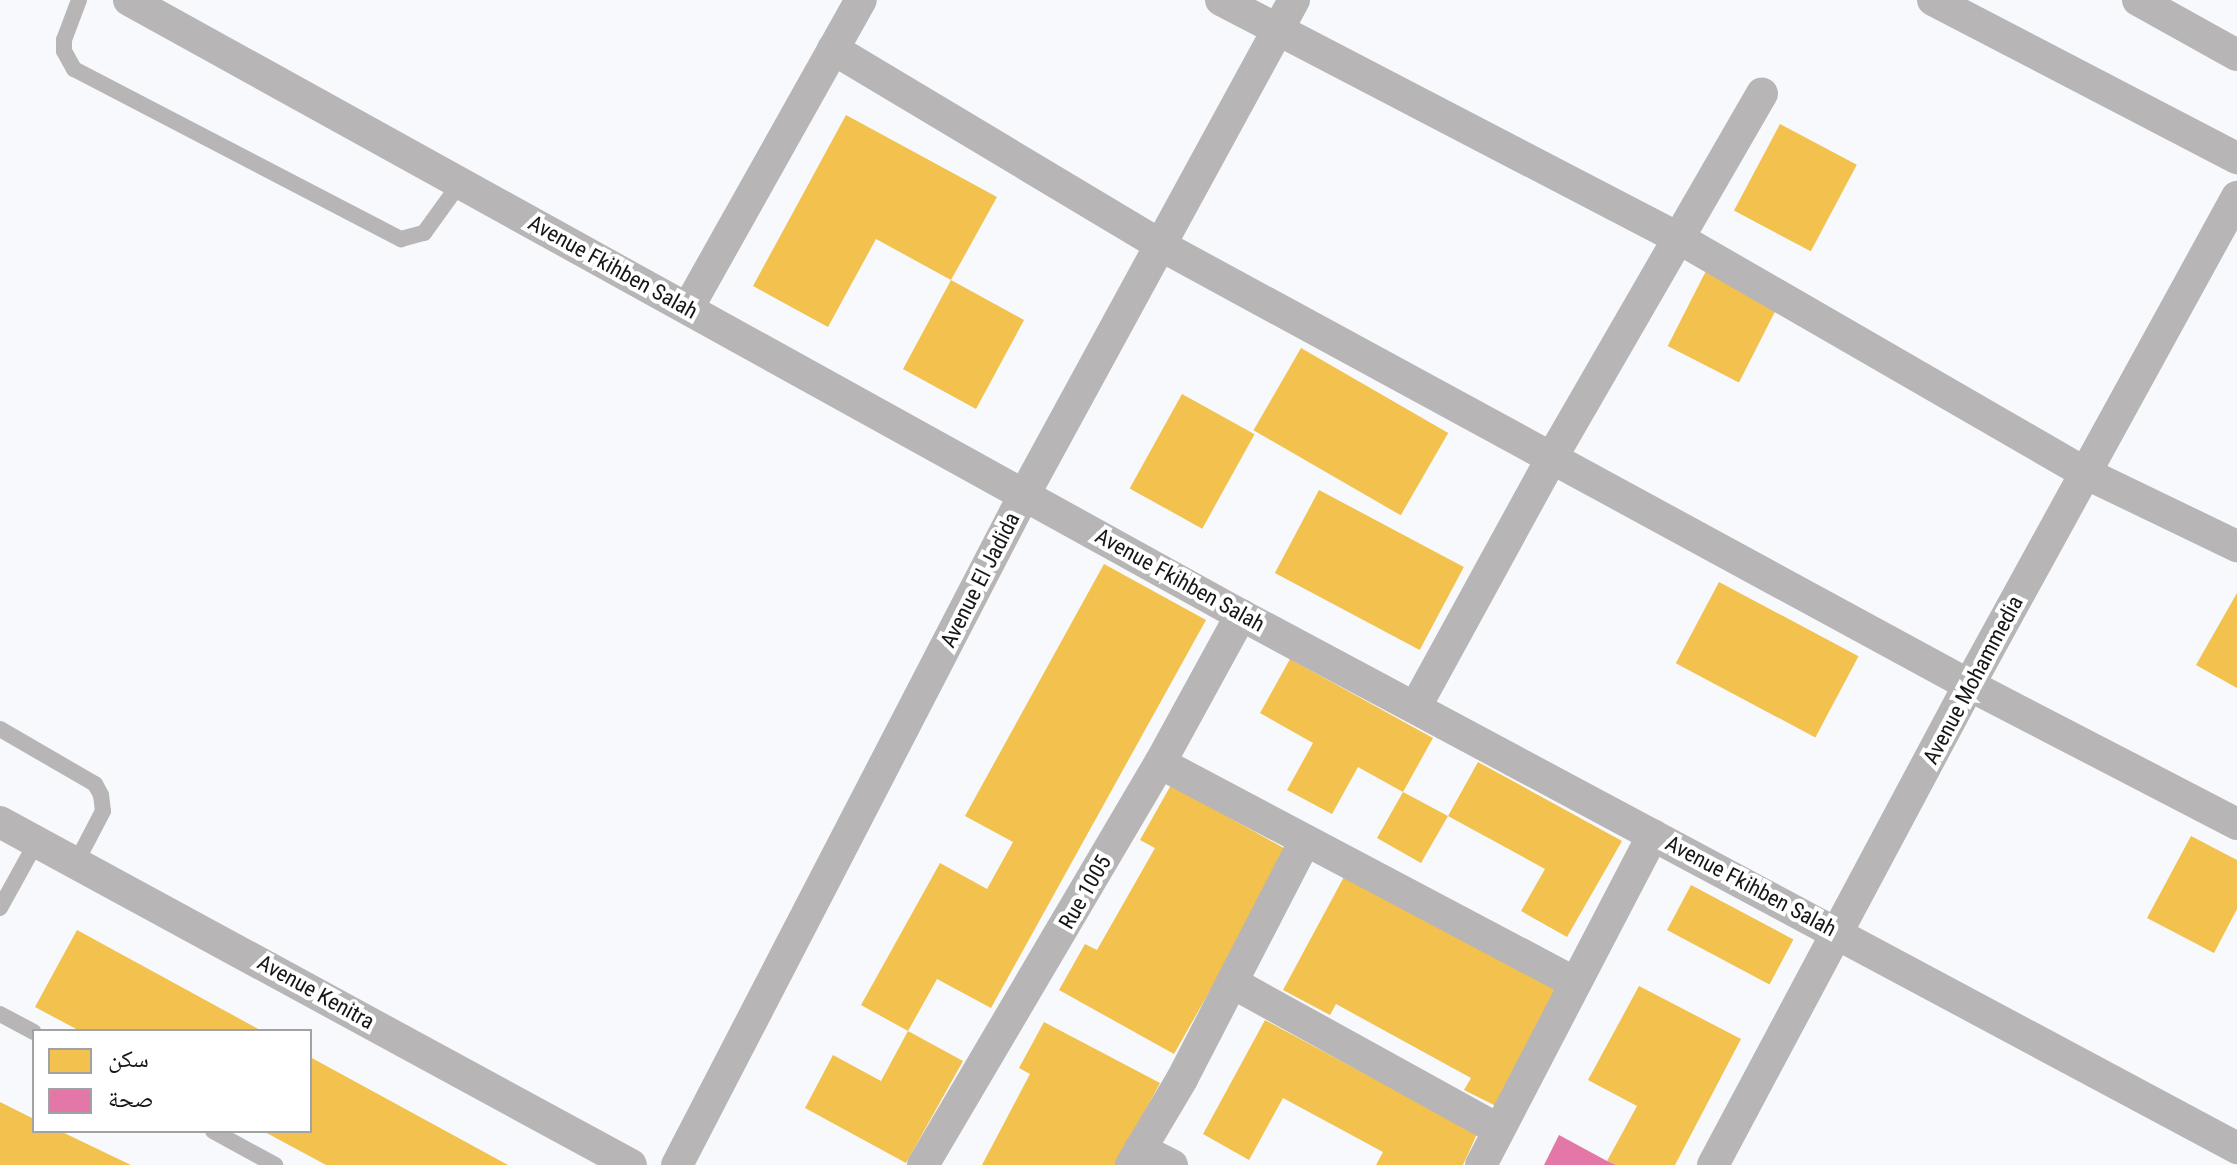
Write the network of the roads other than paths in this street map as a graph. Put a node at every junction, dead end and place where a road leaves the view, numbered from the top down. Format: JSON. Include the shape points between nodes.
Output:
{"nodes":[{"id":1,"x":79,"y":0,"type":"edge"},
{"id":2,"x":129,"y":0,"type":"edge"},
{"id":3,"x":861,"y":0,"type":"edge"},
{"id":4,"x":1221,"y":0,"type":"edge"},
{"id":5,"x":1294,"y":0,"type":"edge"},
{"id":6,"x":1933,"y":0,"type":"edge"},
{"id":7,"x":2138,"y":0,"type":"edge"},
{"id":8,"x":1277,"y":30,"type":"junction"},
{"id":9,"x":833,"y":49,"type":"junction"},
{"id":10,"x":2237,"y":55,"type":"edge"},
{"id":11,"x":1762,"y":94,"type":"dead end"},
{"id":12,"x":2237,"y":158,"type":"edge"},
{"id":13,"x":460,"y":183,"type":"junction"},
{"id":14,"x":2237,"y":197,"type":"edge"},
{"id":15,"x":1680,"y":239,"type":"junction"},
{"id":16,"x":1160,"y":245,"type":"junction"},
{"id":17,"x":688,"y":308,"type":"junction"},
{"id":18,"x":1551,"y":459,"type":"junction"},
{"id":19,"x":2085,"y":473,"type":"junction"},
{"id":20,"x":1024,"y":495,"type":"junction"},
{"id":21,"x":2237,"y":546,"type":"edge"},
{"id":22,"x":1241,"y":615,"type":"junction"},
{"id":23,"x":1969,"y":685,"type":"junction"},
{"id":24,"x":1416,"y":706,"type":"junction"},
{"id":25,"x":0,"y":729,"type":"edge"},
{"id":26,"x":1160,"y":763,"type":"junction"},
{"id":27,"x":0,"y":822,"type":"edge"},
{"id":28,"x":2237,"y":824,"type":"edge"},
{"id":29,"x":1653,"y":835,"type":"junction"},
{"id":30,"x":37,"y":841,"type":"junction"},
{"id":31,"x":1305,"y":841,"type":"junction"},
{"id":32,"x":77,"y":861,"type":"junction"},
{"id":33,"x":0,"y":908,"type":"edge"},
{"id":34,"x":1838,"y":931,"type":"junction"},
{"id":35,"x":1573,"y":982,"type":"junction"},
{"id":36,"x":1233,"y":983,"type":"junction"},
{"id":37,"x":0,"y":1014,"type":"edge"},
{"id":38,"x":32,"y":1031,"type":"edge"},
{"id":39,"x":1498,"y":1129,"type":"junction"},
{"id":40,"x":216,"y":1133,"type":"edge"},
{"id":41,"x":2237,"y":1148,"type":"edge"},
{"id":42,"x":1136,"y":1157,"type":"edge"},
{"id":43,"x":256,"y":1160,"type":"edge"},
{"id":44,"x":275,"y":1165,"type":"edge"},
{"id":45,"x":631,"y":1165,"type":"edge"},
{"id":46,"x":677,"y":1165,"type":"edge"},
{"id":47,"x":923,"y":1165,"type":"edge"},
{"id":48,"x":1172,"y":1165,"type":"edge"},
{"id":49,"x":1481,"y":1165,"type":"edge"},
{"id":50,"x":1713,"y":1165,"type":"edge"}],
"edges":[{"from":1,"to":13,"type":"lane","via":[[64,40],[74,69],[401,239],[424,233]]},
{"from":2,"to":13,"type":"street","name":"Avenue Fkihben Salah"},
{"from":3,"to":9,"type":"street"},
{"from":4,"to":8,"type":"street"},
{"from":5,"to":8,"type":"street","name":"Avenue El Jadida"},
{"from":6,"to":12,"type":"street"},
{"from":7,"to":10,"type":"street"},
{"from":8,"to":15,"type":"street"},
{"from":8,"to":16,"type":"street","name":"Avenue El Jadida"},
{"from":9,"to":16,"type":"street"},
{"from":9,"to":17,"type":"street"},
{"from":11,"to":15,"type":"street"},
{"from":13,"to":17,"type":"street","name":"Avenue Fkihben Salah"},
{"from":14,"to":19,"type":"street","name":"Avenue Mohammedia"},
{"from":15,"to":18,"type":"street"},
{"from":15,"to":19,"type":"street"},
{"from":16,"to":18,"type":"street"},
{"from":16,"to":20,"type":"street","name":"Avenue El Jadida"},
{"from":17,"to":20,"type":"street","name":"Avenue Fkihben Salah"},
{"from":18,"to":23,"type":"street"},
{"from":18,"to":24,"type":"street"},
{"from":19,"to":21,"type":"street"},
{"from":19,"to":23,"type":"street","name":"Avenue Mohammedia"},
{"from":20,"to":22,"type":"street","name":"Avenue Fkihben Salah"},
{"from":20,"to":46,"type":"street","name":"Avenue El Jadida"},
{"from":22,"to":24,"type":"street","name":"Avenue Fkihben Salah"},
{"from":22,"to":26,"type":"street","name":"Rue 1005"},
{"from":23,"to":28,"type":"street"},
{"from":23,"to":34,"type":"street","name":"Avenue Mohammedia"},
{"from":24,"to":29,"type":"street","name":"Avenue Fkihben Salah"},
{"from":25,"to":32,"type":"lane","via":[[95,784],[103,811]]},
{"from":26,"to":31,"type":"street"},
{"from":26,"to":47,"type":"street","name":"Rue 1005"},
{"from":27,"to":30,"type":"street","name":"Avenue Kenitra"},
{"from":29,"to":34,"type":"street","name":"Avenue Fkihben Salah"},
{"from":29,"to":35,"type":"street"},
{"from":30,"to":32,"type":"street","name":"Avenue Kenitra"},
{"from":30,"to":33,"type":"lane"},
{"from":31,"to":35,"type":"street"},
{"from":31,"to":36,"type":"street"},
{"from":32,"to":45,"type":"street","name":"Avenue Kenitra"},
{"from":34,"to":41,"type":"street","name":"Avenue Fkihben Salah"},
{"from":34,"to":50,"type":"street","name":"Avenue Mohammedia"},
{"from":35,"to":39,"type":"street"},
{"from":36,"to":39,"type":"street"},
{"from":36,"to":42,"type":"street"},
{"from":37,"to":38,"type":"lane"},
{"from":39,"to":49,"type":"street"},
{"from":40,"to":43,"type":"lane"},
{"from":42,"to":48,"type":"street"},
{"from":43,"to":44,"type":"lane"}]}
